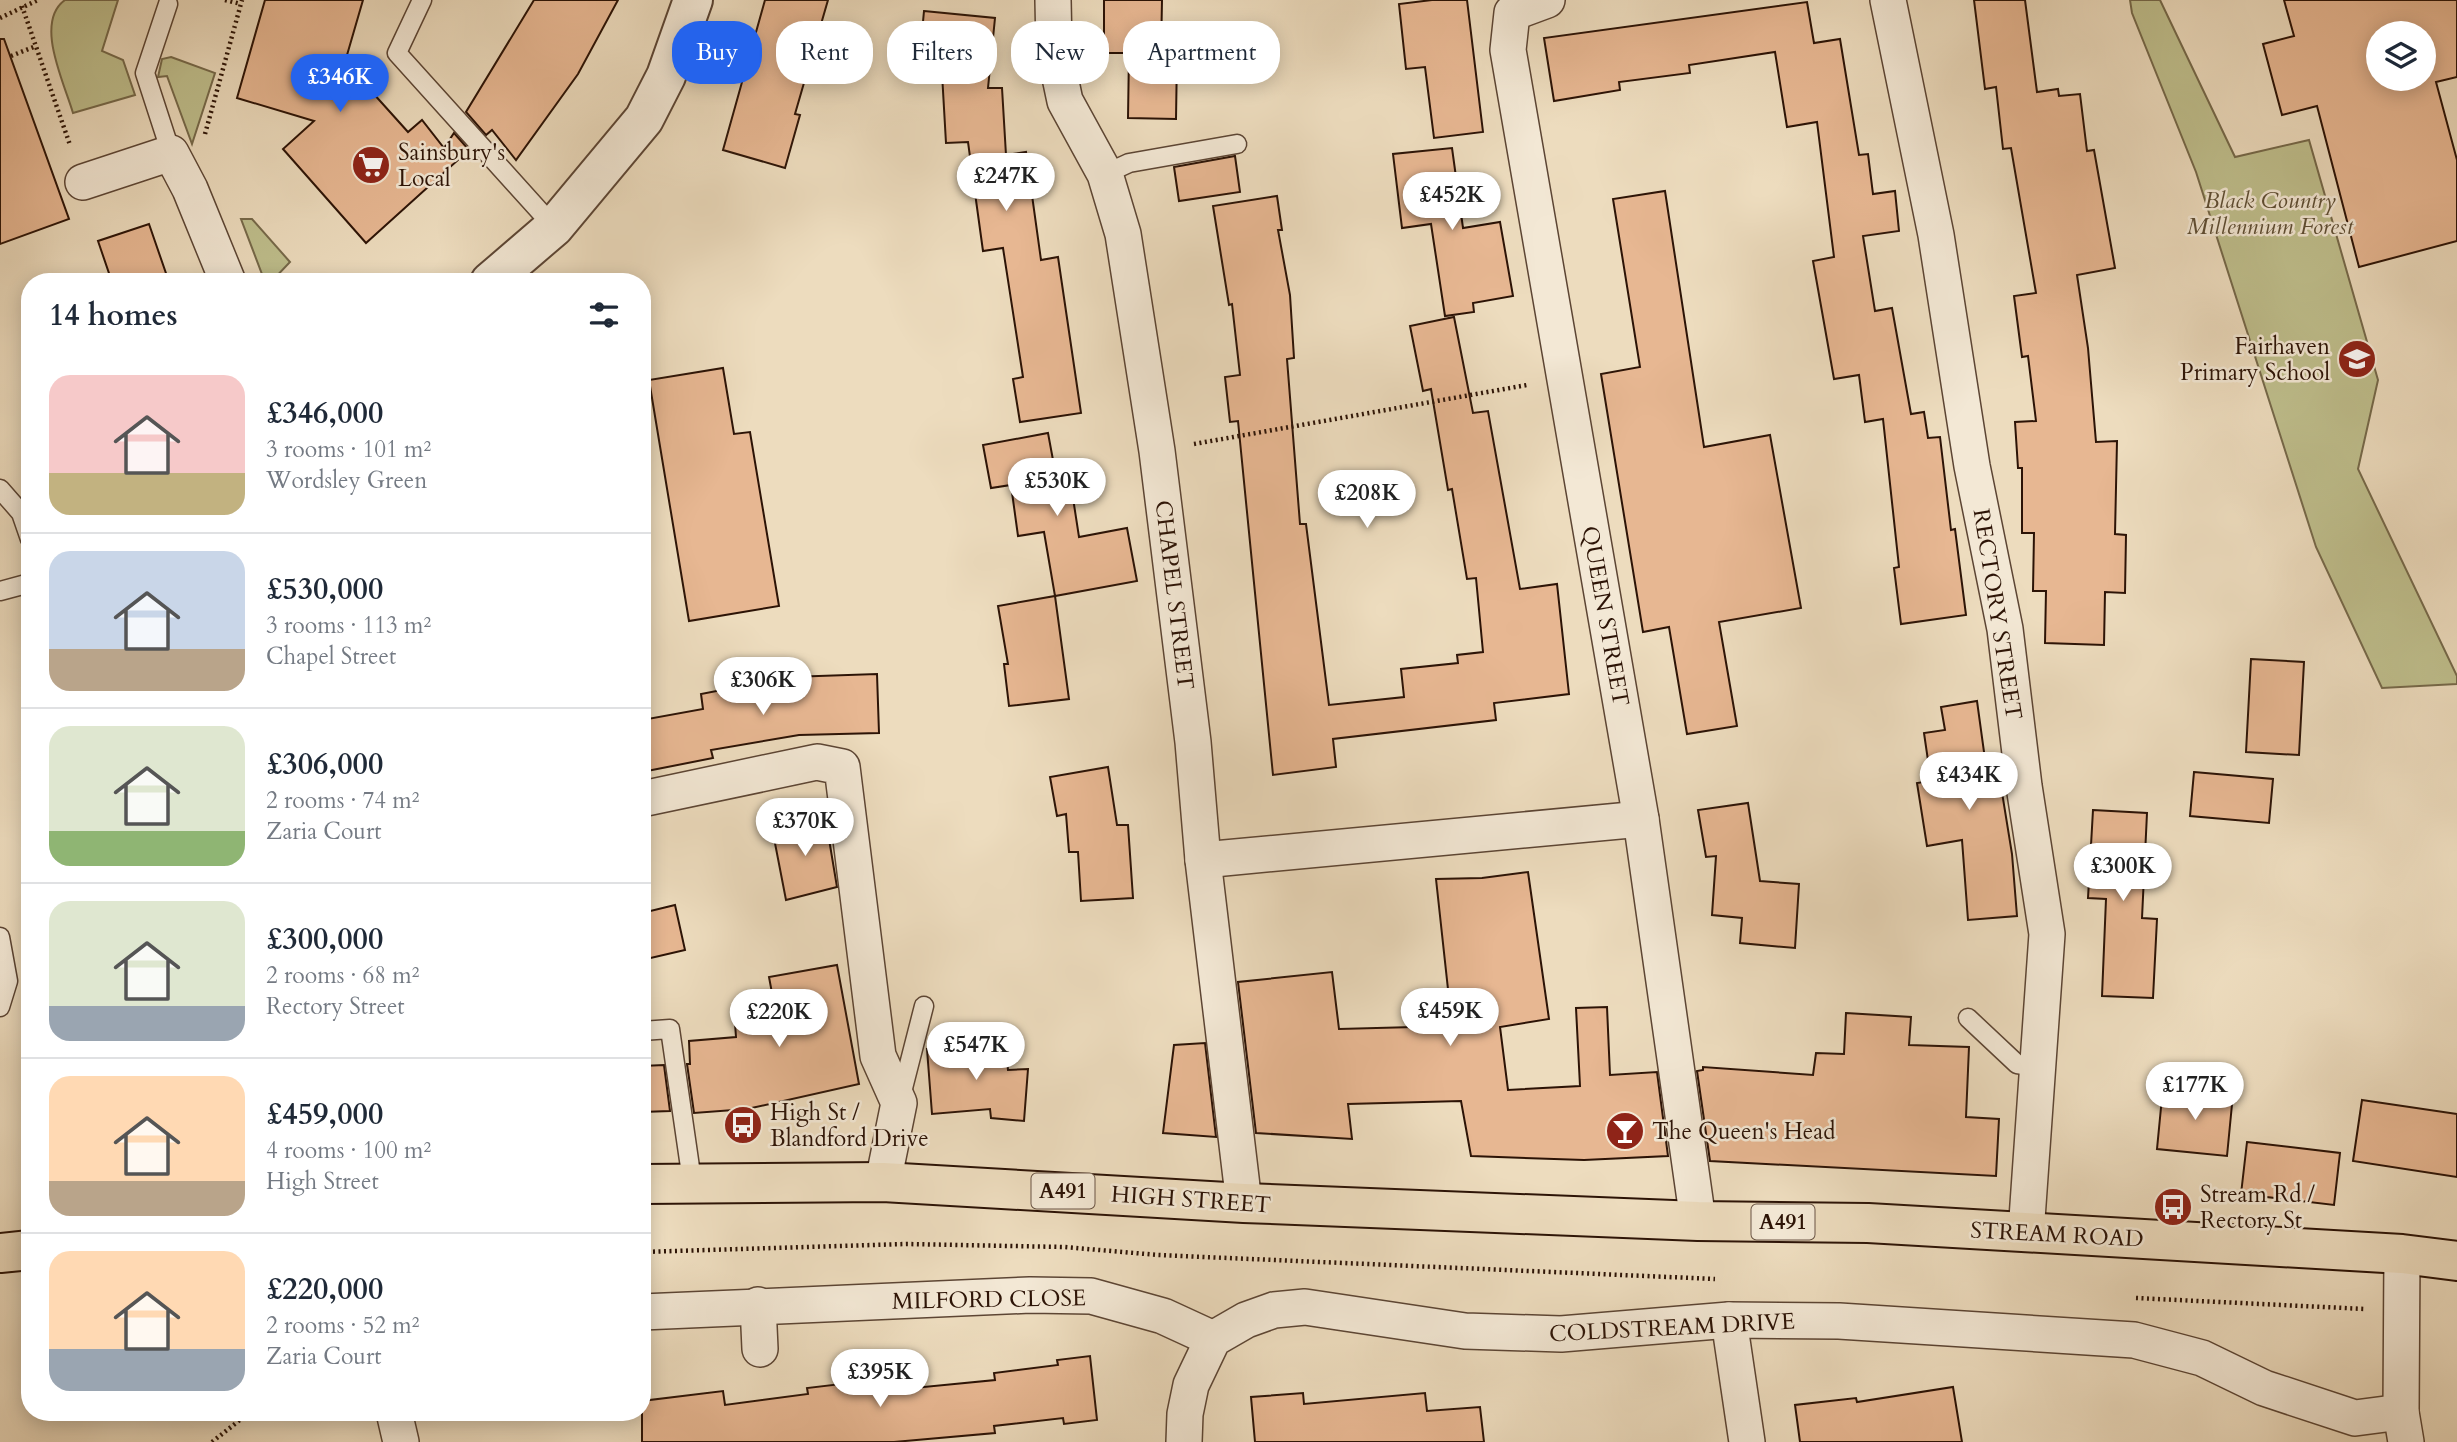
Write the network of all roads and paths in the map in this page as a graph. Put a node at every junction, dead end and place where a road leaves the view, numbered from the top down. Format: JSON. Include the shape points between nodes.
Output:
{"nodes":[{"id":1,"x":38,"y":0,"type":"edge"},
{"id":2,"x":225,"y":0,"type":"edge"},
{"id":3,"x":422,"y":0,"type":"edge"},
{"id":4,"x":693,"y":0,"type":"edge"},
{"id":5,"x":1053,"y":0,"type":"edge"},
{"id":6,"x":1547,"y":0,"type":"edge"},
{"id":7,"x":1888,"y":0,"type":"edge"},
{"id":8,"x":242,"y":2,"type":"edge"},
{"id":9,"x":168,"y":4,"type":"dead end"},
{"id":10,"x":22,"y":6,"type":"junction"},
{"id":11,"x":0,"y":18,"type":"edge"},
{"id":12,"x":36,"y":46,"type":"junction"},
{"id":13,"x":11,"y":56,"type":"dead end"},
{"id":14,"x":1237,"y":144,"type":"dead end"},
{"id":15,"x":171,"y":153,"type":"junction"},
{"id":16,"x":1105,"y":174,"type":"junction"},
{"id":17,"x":83,"y":182,"type":"joint"},
{"id":18,"x":190,"y":189,"type":"junction"},
{"id":19,"x":554,"y":227,"type":"junction"},
{"id":20,"x":224,"y":273,"type":"edge"},
{"id":21,"x":500,"y":273,"type":"edge"},
{"id":22,"x":1566,"y":378,"type":"junction"},
{"id":23,"x":1157,"y":451,"type":"junction"},
{"id":24,"x":0,"y":489,"type":"edge"},
{"id":25,"x":21,"y":513,"type":"edge"},
{"id":26,"x":21,"y":585,"type":"edge"},
{"id":27,"x":0,"y":591,"type":"edge"},
{"id":28,"x":651,"y":797,"type":"edge"},
{"id":29,"x":1641,"y":819,"type":"junction"},
{"id":30,"x":1203,"y":860,"type":"junction"},
{"id":31,"x":0,"y":937,"type":"edge"},
{"id":32,"x":924,"y":1006,"type":"dead end"},
{"id":33,"x":0,"y":1007,"type":"edge"},
{"id":34,"x":1968,"y":1018,"type":"dead end"},
{"id":35,"x":651,"y":1030,"type":"edge"},
{"id":36,"x":2037,"y":1068,"type":"junction"},
{"id":37,"x":899,"y":1103,"type":"junction"},
{"id":38,"x":692,"y":1181,"type":"junction"},
{"id":39,"x":883,"y":1182,"type":"junction"},
{"id":40,"x":651,"y":1183,"type":"edge"},
{"id":41,"x":1244,"y":1203,"type":"junction"},
{"id":42,"x":1698,"y":1221,"type":"junction"},
{"id":43,"x":2026,"y":1233,"type":"junction"},
{"id":44,"x":21,"y":1251,"type":"edge"},
{"id":45,"x":651,"y":1252,"type":"edge"},
{"id":46,"x":0,"y":1253,"type":"edge"},
{"id":47,"x":2402,"y":1254,"type":"junction"},
{"id":48,"x":2457,"y":1261,"type":"edge"},
{"id":49,"x":1702,"y":1279,"type":"dead end"},
{"id":50,"x":758,"y":1305,"type":"junction"},
{"id":51,"x":651,"y":1311,"type":"edge"},
{"id":52,"x":1729,"y":1320,"type":"junction"},
{"id":53,"x":1213,"y":1339,"type":"junction"},
{"id":54,"x":760,"y":1349,"type":"dead end"},
{"id":55,"x":239,"y":1421,"type":"edge"},
{"id":56,"x":396,"y":1421,"type":"edge"},
{"id":57,"x":2403,"y":1427,"type":"edge"},
{"id":58,"x":212,"y":1442,"type":"edge"},
{"id":59,"x":401,"y":1442,"type":"edge"},
{"id":60,"x":1184,"y":1442,"type":"edge"},
{"id":61,"x":1747,"y":1442,"type":"edge"}],
"edges":[{"from":1,"to":10,"type":"path"},
{"from":2,"to":8,"type":"path"},
{"from":3,"to":19,"type":"lane","via":[[397,53]]},
{"from":4,"to":19,"type":"street","via":[[666,76],[644,119]]},
{"from":5,"to":16,"type":"street","name":"CHAPEL STREET","via":[[1054,49],[1065,101]]},
{"from":6,"to":22,"type":"street","name":"QUEEN STREET","via":[[1512,13],[1508,50]]},
{"from":7,"to":36,"type":"street","name":"RECTORY STREET","via":[[1936,235],[1972,466],[2005,629],[2047,934]]},
{"from":8,"to":18,"type":"path"},
{"from":9,"to":15,"type":"lane","via":[[145,73]]},
{"from":10,"to":11,"type":"path"},
{"from":10,"to":12,"type":"path"},
{"from":12,"to":13,"type":"path"},
{"from":12,"to":17,"type":"path"},
{"from":14,"to":16,"type":"lane","via":[[1129,163]]},
{"from":15,"to":17,"type":"street"},
{"from":15,"to":18,"type":"street"},
{"from":16,"to":23,"type":"street","name":"CHAPEL STREET","via":[[1123,234]]},
{"from":18,"to":20,"type":"street"},
{"from":19,"to":21,"type":"street"},
{"from":22,"to":23,"type":"path"},
{"from":22,"to":29,"type":"street","name":"QUEEN STREET"},
{"from":23,"to":30,"type":"street","name":"CHAPEL STREET"},
{"from":24,"to":25,"type":"lane"},
{"from":26,"to":27,"type":"lane"},
{"from":28,"to":37,"type":"street","via":[[817,762],[842,767],[878,1056]]},
{"from":29,"to":30,"type":"street"},
{"from":29,"to":42,"type":"street","name":"QUEEN STREET"},
{"from":30,"to":41,"type":"street","name":"CHAPEL STREET"},
{"from":31,"to":33,"type":"lane","via":[[8,981]]},
{"from":32,"to":37,"type":"lane"},
{"from":34,"to":36,"type":"lane","via":[[2017,1063]]},
{"from":35,"to":38,"type":"lane","via":[[670,1029]]},
{"from":36,"to":43,"type":"street","name":"RECTORY STREET"},
{"from":37,"to":39,"type":"street"},
{"from":38,"to":39,"type":"highway","name":"HIGH STREET","number":"A491"},
{"from":38,"to":40,"type":"highway","name":"HIGH STREET","number":"A491"},
{"from":39,"to":41,"type":"highway","name":"HIGH STREET","number":"A491"},
{"from":41,"to":42,"type":"highway","name":"HIGH STREET","number":"A491"},
{"from":42,"to":43,"type":"highway","name":"STREAM ROAD","number":"A491","via":[[1868,1223]]},
{"from":43,"to":47,"type":"highway","name":"STREAM ROAD","number":"A491"},
{"from":44,"to":46,"type":"highway"},
{"from":45,"to":49,"type":"path","via":[[906,1244],[1051,1247]]},
{"from":47,"to":48,"type":"highway","name":"STREAM ROAD","number":"A491"},
{"from":47,"to":57,"type":"street"},
{"from":50,"to":51,"type":"street","name":"MILFORD CLOSE"},
{"from":50,"to":53,"type":"street","name":"MILFORD CLOSE","via":[[1091,1296],[1163,1316]]},
{"from":50,"to":54,"type":"street"},
{"from":52,"to":53,"type":"street","name":"COLDSTREAM DRIVE","via":[[1561,1334],[1465,1331],[1305,1307],[1274,1310]]},
{"from":52,"to":57,"type":"street","name":"COLDSTREAM DRIVE","via":[[1839,1321],[2134,1340],[2202,1357],[2264,1388],[2356,1418]]},
{"from":52,"to":61,"type":"street"},
{"from":53,"to":60,"type":"street","via":[[1191,1385]]},
{"from":55,"to":58,"type":"path"},
{"from":56,"to":59,"type":"street"}]}
